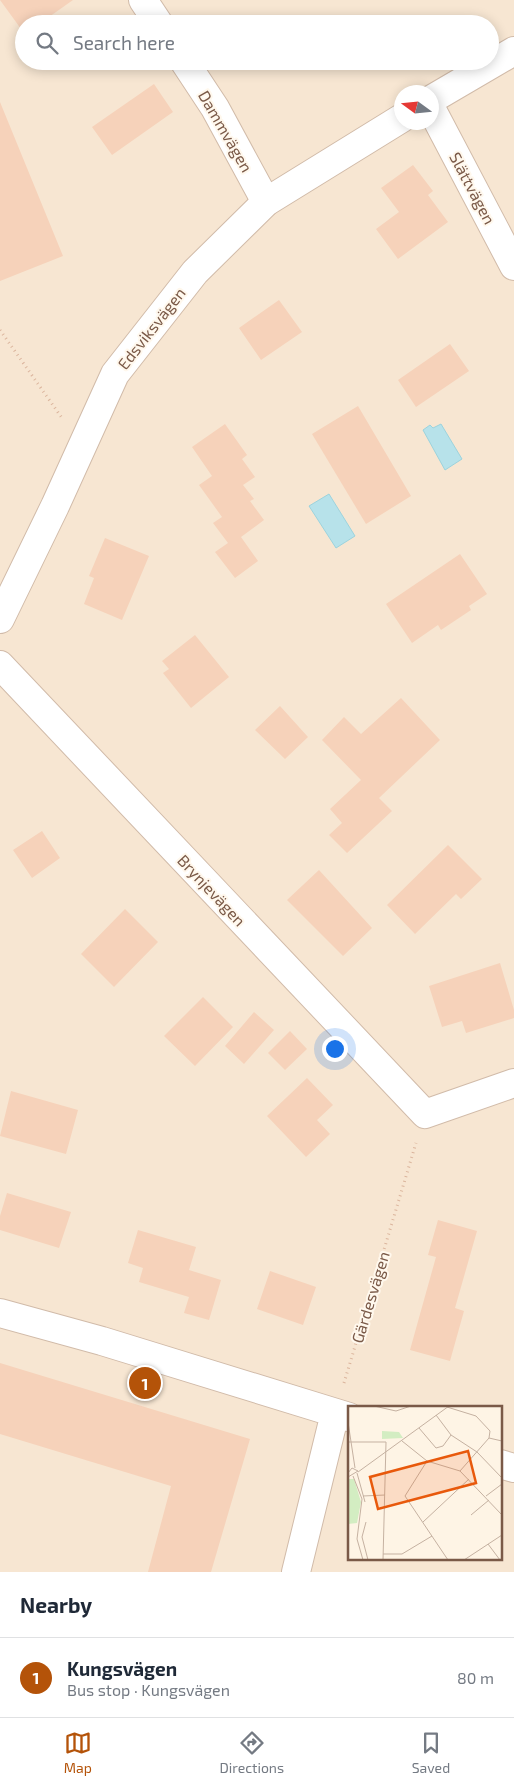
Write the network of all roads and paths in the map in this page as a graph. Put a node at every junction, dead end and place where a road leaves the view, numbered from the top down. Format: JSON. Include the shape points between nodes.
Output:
{"nodes":[{"id":1,"x":143,"y":0,"type":"edge"},
{"id":2,"x":153,"y":15,"type":"edge"},
{"id":3,"x":514,"y":51,"type":"edge"},
{"id":4,"x":499,"y":60,"type":"edge"},
{"id":5,"x":190,"y":70,"type":"edge"},
{"id":6,"x":482,"y":70,"type":"edge"},
{"id":7,"x":439,"y":95,"type":"edge"},
{"id":8,"x":394,"y":123,"type":"edge"},
{"id":9,"x":439,"y":123,"type":"edge"},
{"id":10,"x":266,"y":202,"type":"junction"},
{"id":11,"x":514,"y":266,"type":"edge"},
{"id":12,"x":0,"y":330,"type":"edge"},
{"id":13,"x":66,"y":423,"type":"dead end"},
{"id":14,"x":0,"y":619,"type":"edge"},
{"id":15,"x":0,"y":665,"type":"edge"},
{"id":16,"x":514,"y":1083,"type":"edge"},
{"id":17,"x":425,"y":1114,"type":"junction"},
{"id":18,"x":0,"y":1313,"type":"edge"},
{"id":19,"x":342,"y":1415,"type":"edge"},
{"id":20,"x":296,"y":1572,"type":"edge"}],
"edges":[{"from":1,"to":2,"type":"street"},
{"from":3,"to":4,"type":"street"},
{"from":5,"to":10,"type":"street","name":"Dammvägen","via":[[215,108]]},
{"from":6,"to":7,"type":"street"},
{"from":8,"to":10,"type":"street","name":"Edsviksvägen"},
{"from":9,"to":11,"type":"street","name":"Slättvägen"},
{"from":10,"to":14,"type":"street","name":"Edsviksvägen","via":[[195,272],[115,374]]},
{"from":12,"to":13,"type":"path"},
{"from":15,"to":17,"type":"street","name":"Brynjevägen"},
{"from":16,"to":17,"type":"street"},
{"from":17,"to":19,"type":"path","name":"Gärdesvägen"},
{"from":18,"to":19,"type":"street"},
{"from":19,"to":20,"type":"street"}]}
